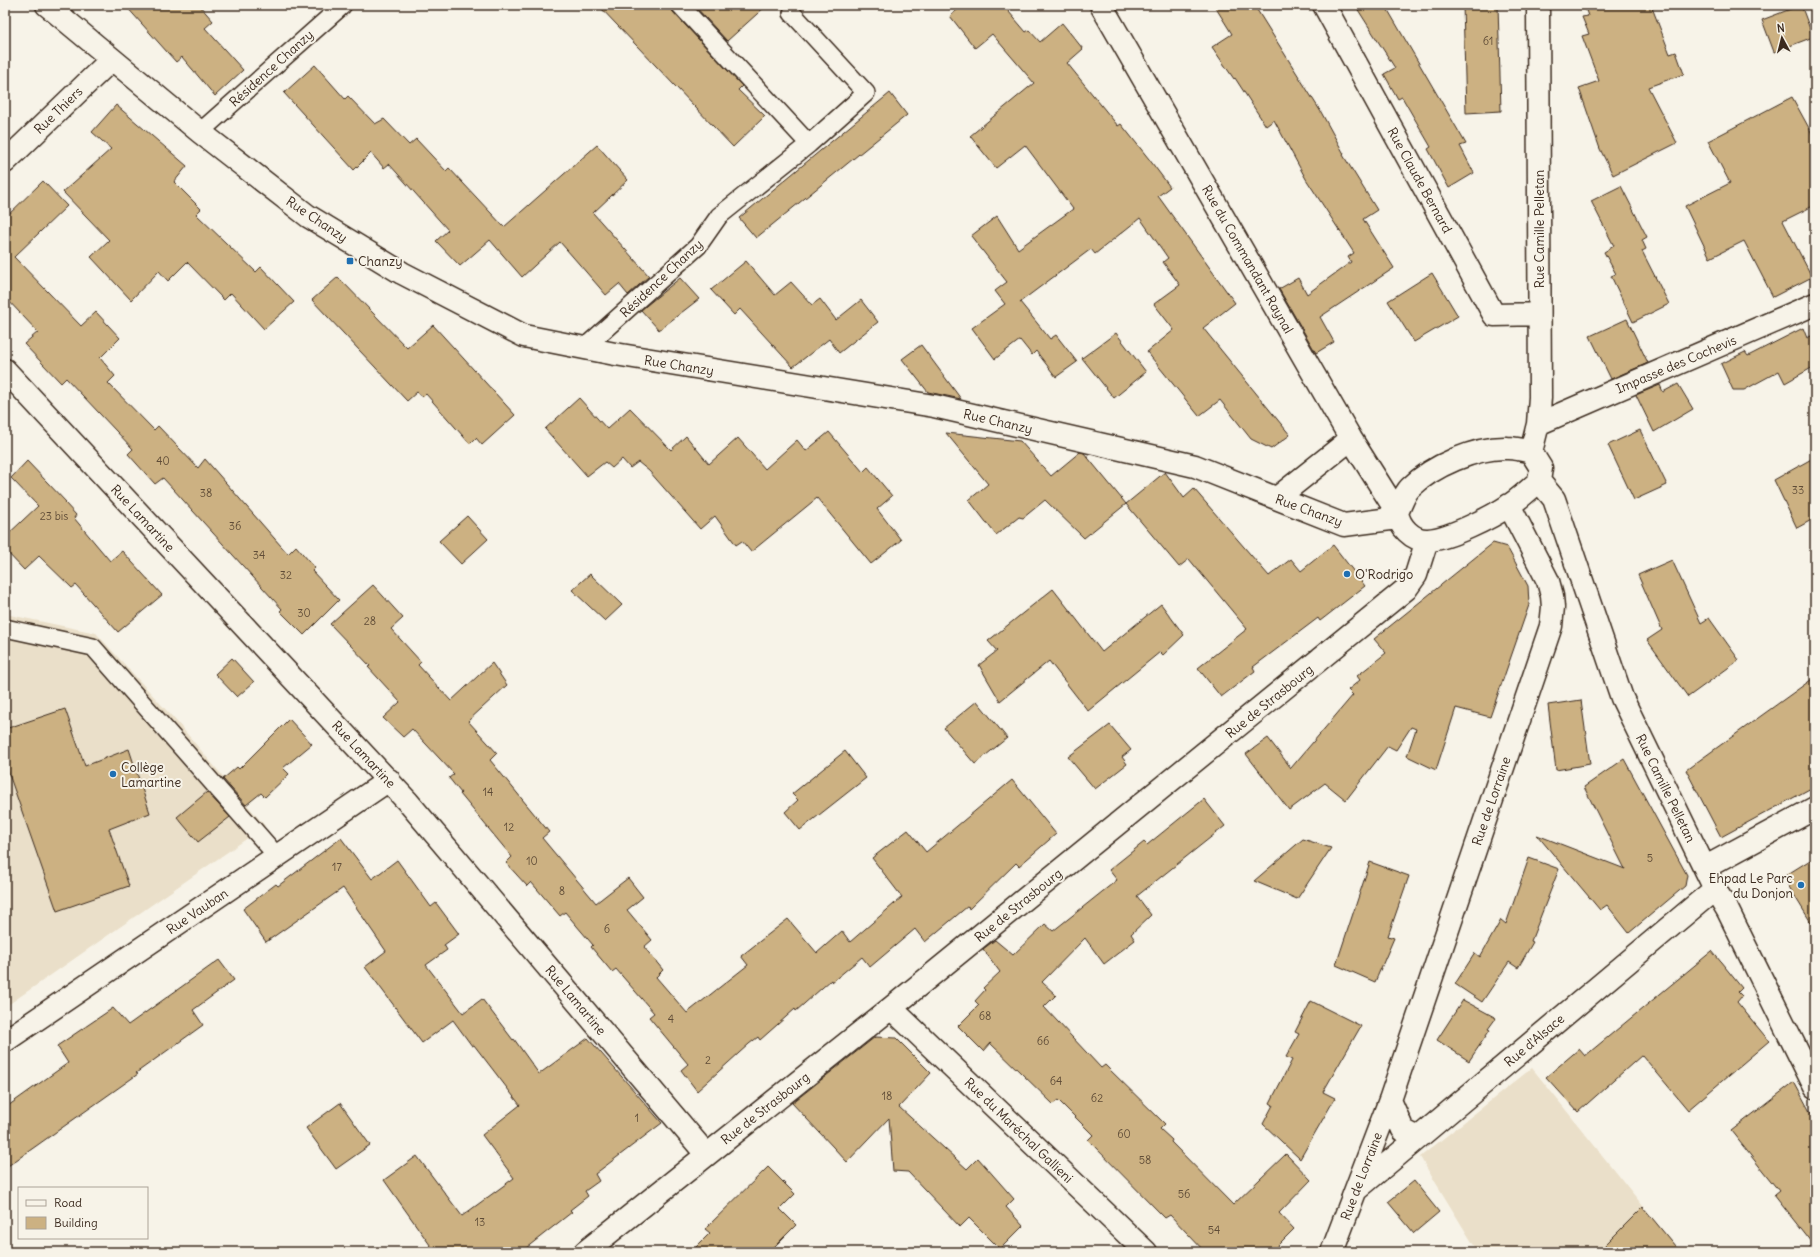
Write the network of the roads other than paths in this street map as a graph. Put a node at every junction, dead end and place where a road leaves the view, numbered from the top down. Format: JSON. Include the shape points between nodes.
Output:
{"nodes":[{"id":1,"x":48,"y":5,"type":"edge"},
{"id":2,"x":343,"y":5,"type":"edge"},
{"id":3,"x":680,"y":5,"type":"edge"},
{"id":4,"x":1101,"y":5,"type":"edge"},
{"id":5,"x":1324,"y":5,"type":"edge"},
{"id":6,"x":1538,"y":5,"type":"edge"},
{"id":7,"x":792,"y":13,"type":"dead end"},
{"id":8,"x":112,"y":60,"type":"junction"},
{"id":9,"x":200,"y":132,"type":"junction"},
{"id":10,"x":809,"y":144,"type":"junction"},
{"id":11,"x":5,"y":162,"type":"edge"},
{"id":12,"x":1815,"y":304,"type":"edge"},
{"id":13,"x":1539,"y":314,"type":"junction"},
{"id":14,"x":584,"y":348,"type":"junction"},
{"id":15,"x":5,"y":370,"type":"edge"},
{"id":16,"x":1538,"y":424,"type":"junction"},
{"id":17,"x":1351,"y":439,"type":"junction"},
{"id":18,"x":1532,"y":452,"type":"junction"},
{"id":19,"x":1539,"y":481,"type":"junction"},
{"id":20,"x":1277,"y":498,"type":"junction"},
{"id":21,"x":1509,"y":505,"type":"junction"},
{"id":22,"x":1397,"y":515,"type":"junction"},
{"id":23,"x":1427,"y":540,"type":"junction"},
{"id":24,"x":5,"y":628,"type":"edge"},
{"id":25,"x":389,"y":780,"type":"junction"},
{"id":26,"x":1815,"y":808,"type":"edge"},
{"id":27,"x":277,"y":856,"type":"junction"},
{"id":28,"x":1706,"y":867,"type":"junction"},
{"id":29,"x":1715,"y":889,"type":"junction"},
{"id":30,"x":891,"y":1008,"type":"junction"},
{"id":31,"x":5,"y":1041,"type":"edge"},
{"id":32,"x":1815,"y":1087,"type":"edge"},
{"id":33,"x":1390,"y":1100,"type":"junction"},
{"id":34,"x":1418,"y":1138,"type":"junction"},
{"id":35,"x":706,"y":1154,"type":"junction"},
{"id":36,"x":1354,"y":1192,"type":"junction"},
{"id":37,"x":585,"y":1252,"type":"edge"},
{"id":38,"x":1146,"y":1252,"type":"edge"},
{"id":39,"x":1332,"y":1252,"type":"edge"}],
"edges":[{"from":1,"to":8,"type":"street","name":"Rue Chanzy"},
{"from":2,"to":9,"type":"lane","name":"Résidence Chanzy"},
{"from":3,"to":10,"type":"lane"},
{"from":4,"to":17,"type":"street","name":"Rue du Commandant Raynal"},
{"from":5,"to":13,"type":"street","name":"Rue Claude Bernard","via":[[1494,315]]},
{"from":6,"to":13,"type":"street","name":"Rue Camille Pelletan"},
{"from":7,"to":10,"type":"lane","name":"Résidence Chanzy","via":[[866,93]]},
{"from":8,"to":9,"type":"street","name":"Rue Chanzy"},
{"from":8,"to":11,"type":"street","name":"Rue Thiers"},
{"from":9,"to":14,"type":"street","name":"Rue Chanzy","via":[[308,216],[402,272],[524,336]]},
{"from":10,"to":14,"type":"lane","name":"Résidence Chanzy","via":[[719,216],[698,246]]},
{"from":12,"to":16,"type":"street","name":"Impasse des Cochevis"},
{"from":13,"to":16,"type":"street","name":"Rue Camille Pelletan"},
{"from":14,"to":20,"type":"street","name":"Rue Chanzy","via":[[934,406],[1195,466]]},
{"from":15,"to":25,"type":"street","name":"Rue Lamartine"},
{"from":16,"to":18,"type":"street","name":"Rue Camille Pelletan"},
{"from":17,"to":20,"type":"street"},
{"from":17,"to":22,"type":"street","name":"Rue du Commandant Raynal"},
{"from":18,"to":19,"type":"street","via":[[1541,468]]},
{"from":18,"to":22,"type":"street","via":[[1507,448],[1477,452],[1455,460],[1432,471],[1409,488]]},
{"from":19,"to":21,"type":"street"},
{"from":19,"to":28,"type":"street","name":"Rue Camille Pelletan","via":[[1554,499],[1622,698]]},
{"from":20,"to":22,"type":"street","name":"Rue Chanzy","via":[[1344,525]]},
{"from":21,"to":23,"type":"street","via":[[1478,523]]},
{"from":21,"to":33,"type":"street","name":"Rue de Lorraine","via":[[1548,581],[1553,607],[1550,626]]},
{"from":22,"to":23,"type":"street","name":"Rue du Commandant Raynal","via":[[1408,534]]},
{"from":23,"to":30,"type":"street","name":"Rue de Strasbourg","via":[[1416,574],[1406,589]]},
{"from":24,"to":27,"type":"lane","via":[[93,648]]},
{"from":25,"to":27,"type":"street","name":"Rue Vauban"},
{"from":25,"to":35,"type":"street","name":"Rue Lamartine"},
{"from":26,"to":28,"type":"street"},
{"from":27,"to":31,"type":"street","name":"Rue Vauban"},
{"from":28,"to":29,"type":"street","name":"Rue Camille Pelletan"},
{"from":29,"to":32,"type":"street","name":"Rue Camille Pelletan"},
{"from":29,"to":34,"type":"street","name":"Rue d'Alsace"},
{"from":30,"to":35,"type":"street","name":"Rue de Strasbourg"},
{"from":30,"to":38,"type":"street","name":"Rue du Maréchal Gallieni"},
{"from":33,"to":34,"type":"street","name":"Rue de Lorraine","via":[[1403,1130]]},
{"from":33,"to":36,"type":"street","name":"Rue de Lorraine"},
{"from":34,"to":36,"type":"street","name":"Rue d'Alsace"},
{"from":35,"to":37,"type":"street","name":"Rue de Strasbourg"},
{"from":36,"to":39,"type":"street","name":"Rue de Lorraine"}]}
